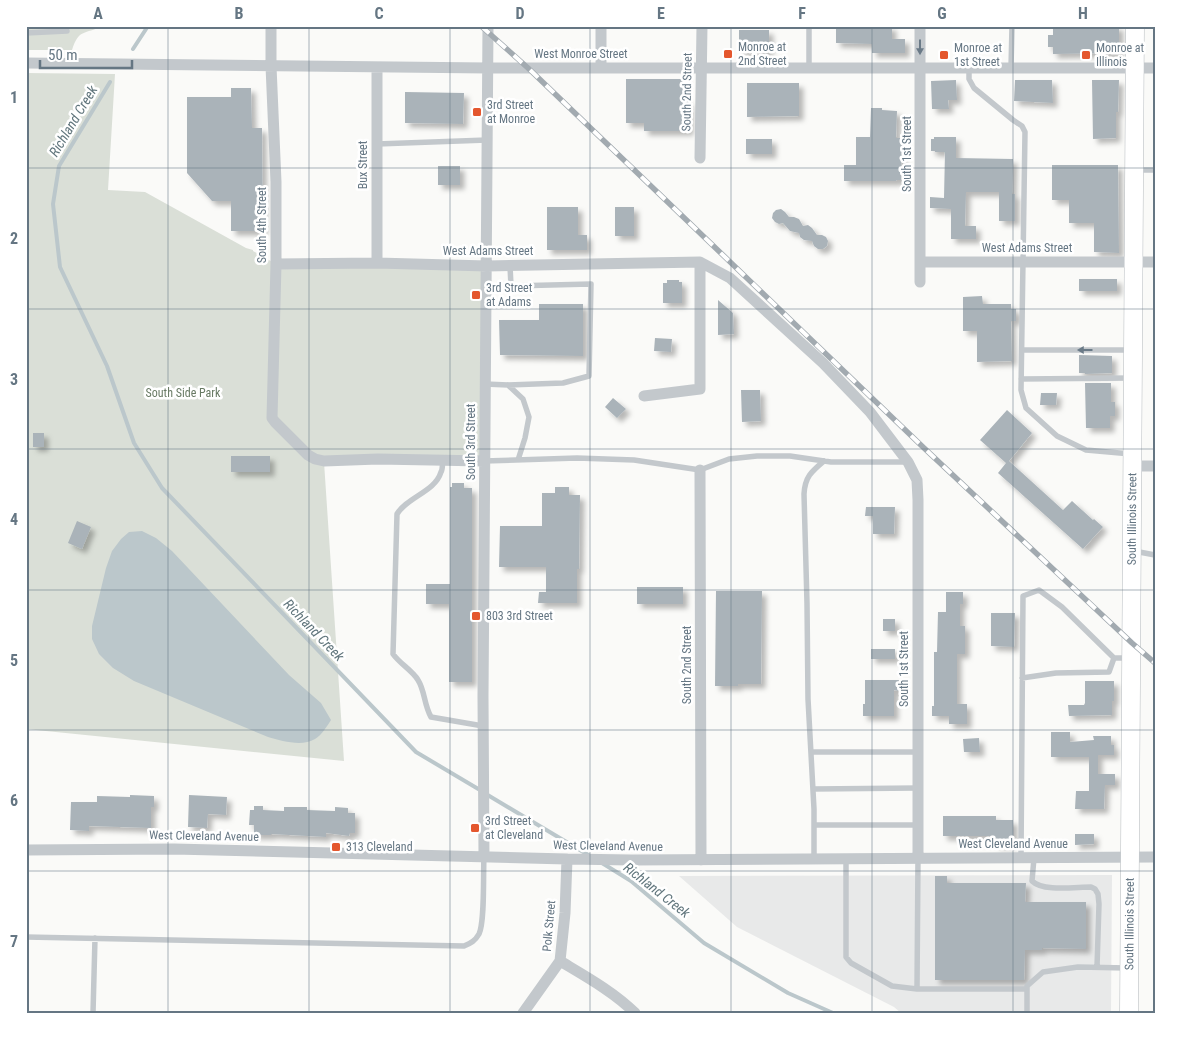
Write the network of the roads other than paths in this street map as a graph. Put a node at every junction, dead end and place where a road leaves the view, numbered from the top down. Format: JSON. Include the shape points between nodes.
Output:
{"nodes":[{"id":1,"x":271,"y":26,"type":"edge"},
{"id":2,"x":488,"y":26,"type":"edge"},
{"id":3,"x":602,"y":26,"type":"edge"},
{"id":4,"x":702,"y":26,"type":"edge"},
{"id":5,"x":809,"y":26,"type":"edge"},
{"id":6,"x":920,"y":26,"type":"edge"},
{"id":7,"x":1012,"y":26,"type":"edge"},
{"id":8,"x":1135,"y":26,"type":"edge"},
{"id":9,"x":67,"y":30,"type":"dead end"},
{"id":10,"x":26,"y":33,"type":"edge"},
{"id":11,"x":26,"y":64,"type":"edge"},
{"id":12,"x":271,"y":66,"type":"junction"},
{"id":13,"x":377,"y":67,"type":"junction"},
{"id":14,"x":488,"y":68,"type":"junction"},
{"id":15,"x":602,"y":68,"type":"junction"},
{"id":16,"x":702,"y":68,"type":"junction"},
{"id":17,"x":809,"y":68,"type":"junction"},
{"id":18,"x":920,"y":68,"type":"junction"},
{"id":19,"x":969,"y":68,"type":"junction"},
{"id":20,"x":1012,"y":68,"type":"junction"},
{"id":21,"x":1135,"y":68,"type":"junction"},
{"id":22,"x":1155,"y":68,"type":"edge"},
{"id":23,"x":487,"y":140,"type":"junction"},
{"id":24,"x":377,"y":144,"type":"junction"},
{"id":25,"x":700,"y":158,"type":"dead end"},
{"id":26,"x":1134,"y":170,"type":"junction"},
{"id":27,"x":1155,"y":170,"type":"edge"},
{"id":28,"x":700,"y":262,"type":"junction"},
{"id":29,"x":920,"y":262,"type":"junction"},
{"id":30,"x":1022,"y":262,"type":"junction"},
{"id":31,"x":1134,"y":262,"type":"junction"},
{"id":32,"x":1155,"y":262,"type":"edge"},
{"id":33,"x":377,"y":263,"type":"junction"},
{"id":34,"x":276,"y":264,"type":"junction"},
{"id":35,"x":487,"y":266,"type":"junction"},
{"id":36,"x":510,"y":266,"type":"junction"},
{"id":37,"x":920,"y":282,"type":"dead end"},
{"id":38,"x":1022,"y":350,"type":"junction"},
{"id":39,"x":1133,"y":350,"type":"junction"},
{"id":40,"x":1133,"y":378,"type":"junction"},
{"id":41,"x":1021,"y":379,"type":"junction"},
{"id":42,"x":485,"y":384,"type":"junction"},
{"id":43,"x":508,"y":385,"type":"junction"},
{"id":44,"x":644,"y":396,"type":"dead end"},
{"id":45,"x":443,"y":460,"type":"junction"},
{"id":46,"x":518,"y":460,"type":"junction"},
{"id":47,"x":1133,"y":460,"type":"junction"},
{"id":48,"x":484,"y":461,"type":"junction"},
{"id":49,"x":824,"y":461,"type":"junction"},
{"id":50,"x":908,"y":462,"type":"junction"},
{"id":51,"x":1155,"y":466,"type":"edge"},
{"id":52,"x":700,"y":470,"type":"junction"},
{"id":53,"x":1132,"y":550,"type":"junction"},
{"id":54,"x":1155,"y":555,"type":"edge"},
{"id":55,"x":1114,"y":658,"type":"junction"},
{"id":56,"x":1132,"y":658,"type":"junction"},
{"id":57,"x":1022,"y":678,"type":"junction"},
{"id":58,"x":483,"y":726,"type":"junction"},
{"id":59,"x":811,"y":752,"type":"junction"},
{"id":60,"x":918,"y":752,"type":"junction"},
{"id":61,"x":918,"y":788,"type":"junction"},
{"id":62,"x":813,"y":789,"type":"junction"},
{"id":63,"x":814,"y":825,"type":"junction"},
{"id":64,"x":918,"y":825,"type":"junction"},
{"id":65,"x":26,"y":850,"type":"edge"},
{"id":66,"x":484,"y":857,"type":"junction"},
{"id":67,"x":1130,"y":857,"type":"junction"},
{"id":68,"x":1155,"y":857,"type":"edge"},
{"id":69,"x":918,"y":858,"type":"junction"},
{"id":70,"x":1021,"y":858,"type":"junction"},
{"id":71,"x":1034,"y":858,"type":"junction"},
{"id":72,"x":570,"y":859,"type":"junction"},
{"id":73,"x":814,"y":859,"type":"junction"},
{"id":74,"x":846,"y":859,"type":"junction"},
{"id":75,"x":701,"y":860,"type":"junction"},
{"id":76,"x":26,"y":937,"type":"edge"},
{"id":77,"x":95,"y":938,"type":"junction"},
{"id":78,"x":560,"y":961,"type":"junction"},
{"id":79,"x":1097,"y":968,"type":"junction"},
{"id":80,"x":1130,"y":968,"type":"junction"},
{"id":81,"x":917,"y":989,"type":"junction"},
{"id":82,"x":1027,"y":989,"type":"junction"},
{"id":83,"x":94,"y":1013,"type":"edge"},
{"id":84,"x":523,"y":1013,"type":"edge"},
{"id":85,"x":635,"y":1013,"type":"edge"},
{"id":86,"x":1027,"y":1013,"type":"edge"},
{"id":87,"x":1129,"y":1013,"type":"edge"}],
"edges":[{"from":1,"to":12,"type":"street","name":"South 4th Street"},
{"from":2,"to":14,"type":"street","name":"South 3rd Street"},
{"from":3,"to":15,"type":"street"},
{"from":4,"to":16,"type":"street","name":"South 2nd Street"},
{"from":5,"to":17,"type":"lane"},
{"from":6,"to":18,"type":"street","name":"South 1st Street","one_way":true},
{"from":7,"to":20,"type":"lane"},
{"from":8,"to":21,"type":"main road","name":"South Illinois Street"},
{"from":9,"to":10,"type":"lane"},
{"from":11,"to":12,"type":"street","name":"West Monroe Street"},
{"from":12,"to":13,"type":"street","name":"West Monroe Street"},
{"from":12,"to":34,"type":"street","name":"South 4th Street"},
{"from":13,"to":14,"type":"street","name":"West Monroe Street"},
{"from":13,"to":24,"type":"street","name":"Bux Street"},
{"from":14,"to":15,"type":"street","name":"West Monroe Street"},
{"from":14,"to":23,"type":"street","name":"South 3rd Street"},
{"from":15,"to":16,"type":"street","name":"West Monroe Street"},
{"from":16,"to":17,"type":"street","name":"West Monroe Street"},
{"from":16,"to":25,"type":"street","name":"South 2nd Street"},
{"from":17,"to":18,"type":"street","name":"West Monroe Street"},
{"from":18,"to":19,"type":"street","name":"West Monroe Street"},
{"from":18,"to":29,"type":"street","name":"South 1st Street"},
{"from":19,"to":20,"type":"street","name":"West Monroe Street"},
{"from":19,"to":30,"type":"lane","via":[[969,79],[974,88],[1022,126],[1025,132]]},
{"from":20,"to":21,"type":"street","name":"West Monroe Street"},
{"from":21,"to":22,"type":"street","name":"West Monroe Street"},
{"from":21,"to":26,"type":"main road","name":"South Illinois Street"},
{"from":23,"to":24,"type":"lane"},
{"from":23,"to":35,"type":"street","name":"South 3rd Street"},
{"from":24,"to":33,"type":"street","name":"Bux Street"},
{"from":26,"to":27,"type":"lane"},
{"from":26,"to":31,"type":"main road","name":"South Illinois Street"},
{"from":28,"to":36,"type":"street","name":"West Adams Street"},
{"from":28,"to":44,"type":"street","via":[[700,389]]},
{"from":28,"to":50,"type":"street","via":[[730,278],[822,363],[870,412]]},
{"from":29,"to":30,"type":"street","name":"West Adams Street"},
{"from":29,"to":37,"type":"street","name":"South 1st Street"},
{"from":30,"to":31,"type":"street","name":"West Adams Street"},
{"from":30,"to":38,"type":"lane"},
{"from":31,"to":32,"type":"street","name":"West Adams Street"},
{"from":31,"to":39,"type":"main road","name":"South Illinois Street"},
{"from":33,"to":34,"type":"street","name":"West Adams Street"},
{"from":33,"to":35,"type":"street","name":"West Adams Street"},
{"from":34,"to":45,"type":"street","name":"South 4th Street","via":[[272,412],[275,422],[315,459]]},
{"from":35,"to":36,"type":"street","name":"West Adams Street"},
{"from":35,"to":42,"type":"street","name":"South 3rd Street"},
{"from":36,"to":43,"type":"lane","via":[[511,286],[591,284],[589,376],[563,383]]},
{"from":39,"to":38,"type":"lane","one_way":true},
{"from":38,"to":41,"type":"lane"},
{"from":39,"to":40,"type":"main road","name":"South Illinois Street"},
{"from":40,"to":41,"type":"lane"},
{"from":40,"to":47,"type":"main road","name":"South Illinois Street"},
{"from":41,"to":47,"type":"lane","via":[[1026,408],[1057,436],[1086,450]]},
{"from":42,"to":43,"type":"lane"},
{"from":42,"to":48,"type":"street","name":"South 3rd Street"},
{"from":43,"to":46,"type":"lane","via":[[522,399],[529,417]]},
{"from":45,"to":48,"type":"street"},
{"from":45,"to":58,"type":"lane","via":[[442,471],[434,484],[400,508],[397,514],[393,654],[416,677],[431,717]]},
{"from":46,"to":48,"type":"lane"},
{"from":46,"to":52,"type":"lane","via":[[634,460]]},
{"from":47,"to":51,"type":"street"},
{"from":47,"to":53,"type":"main road","name":"South Illinois Street"},
{"from":48,"to":58,"type":"street","name":"South 3rd Street"},
{"from":49,"to":50,"type":"lane"},
{"from":49,"to":52,"type":"lane","via":[[757,456],[729,459]]},
{"from":49,"to":59,"type":"lane","via":[[806,479],[804,494]]},
{"from":50,"to":60,"type":"street","name":"South 1st Street","via":[[917,480],[918,500]]},
{"from":52,"to":75,"type":"street","name":"South 2nd Street"},
{"from":53,"to":54,"type":"lane"},
{"from":53,"to":56,"type":"main road","name":"South Illinois Street"},
{"from":55,"to":56,"type":"lane"},
{"from":55,"to":57,"type":"lane","via":[[1108,672],[1056,673]]},
{"from":55,"to":57,"type":"lane","via":[[1062,607],[1038,590],[1023,596]]},
{"from":56,"to":67,"type":"main road","name":"South Illinois Street"},
{"from":57,"to":70,"type":"lane"},
{"from":58,"to":66,"type":"street","name":"South 3rd Street"},
{"from":59,"to":60,"type":"lane"},
{"from":59,"to":62,"type":"lane"},
{"from":60,"to":61,"type":"street","name":"South 1st Street"},
{"from":61,"to":62,"type":"lane"},
{"from":61,"to":64,"type":"street","name":"South 1st Street"},
{"from":62,"to":63,"type":"lane"},
{"from":63,"to":64,"type":"lane"},
{"from":63,"to":73,"type":"lane"},
{"from":64,"to":69,"type":"street","name":"South 1st Street"},
{"from":65,"to":66,"type":"street","name":"West Cleveland Avenue","via":[[174,849]]},
{"from":66,"to":72,"type":"street","name":"West Cleveland Avenue"},
{"from":66,"to":77,"type":"lane","via":[[480,932],[473,942],[464,946]]},
{"from":67,"to":68,"type":"street","name":"West Cleveland Avenue"},
{"from":67,"to":71,"type":"street","name":"West Cleveland Avenue"},
{"from":67,"to":80,"type":"main road","name":"South Illinois Street"},
{"from":69,"to":70,"type":"street","name":"West Cleveland Avenue"},
{"from":69,"to":74,"type":"street","name":"West Cleveland Avenue"},
{"from":69,"to":81,"type":"lane"},
{"from":70,"to":71,"type":"street","name":"West Cleveland Avenue"},
{"from":71,"to":79,"type":"lane","via":[[1032,881],[1036,885],[1091,887],[1098,894]]},
{"from":72,"to":75,"type":"street","name":"West Cleveland Avenue"},
{"from":72,"to":78,"type":"street","name":"Polk Street"},
{"from":73,"to":74,"type":"street","name":"West Cleveland Avenue"},
{"from":73,"to":75,"type":"street","name":"West Cleveland Avenue"},
{"from":74,"to":81,"type":"lane","via":[[846,957],[892,986]]},
{"from":76,"to":77,"type":"lane"},
{"from":77,"to":83,"type":"lane"},
{"from":78,"to":84,"type":"street","name":"Polk Street"},
{"from":78,"to":85,"type":"street"},
{"from":79,"to":80,"type":"lane"},
{"from":79,"to":82,"type":"lane","via":[[1043,972]]},
{"from":80,"to":87,"type":"main road","name":"South Illinois Street"},
{"from":81,"to":82,"type":"lane"},
{"from":82,"to":86,"type":"lane"}]}
